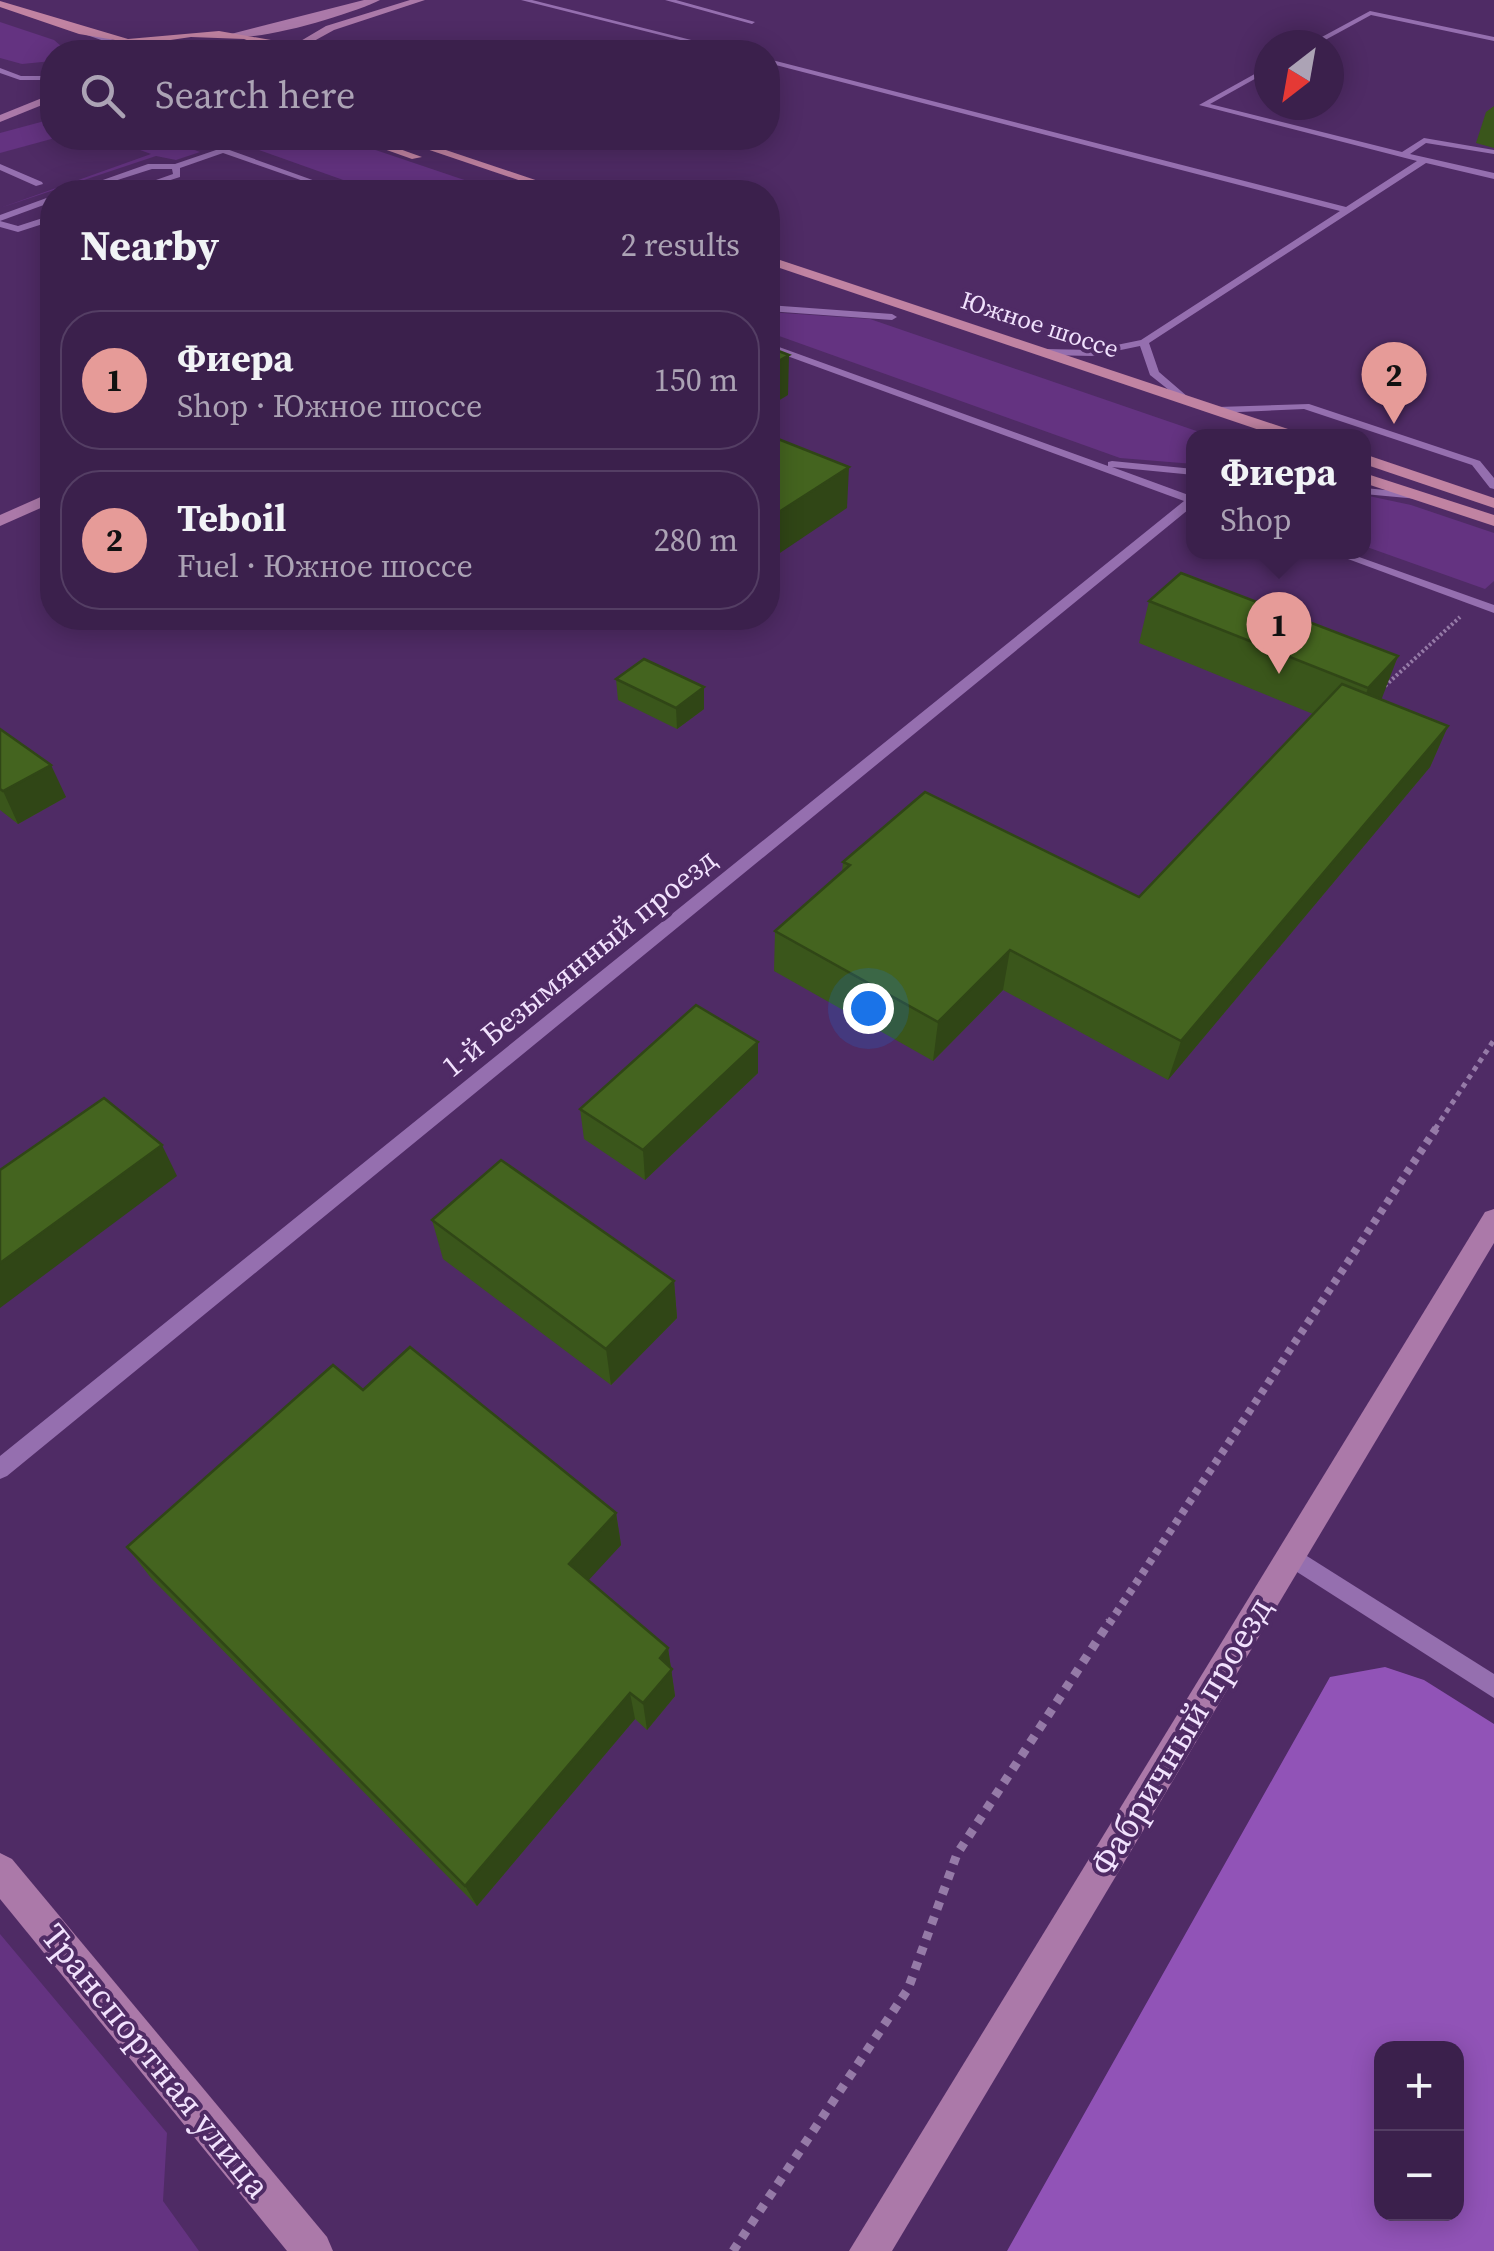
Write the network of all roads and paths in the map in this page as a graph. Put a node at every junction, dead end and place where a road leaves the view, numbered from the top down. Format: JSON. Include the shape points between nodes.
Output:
{"nodes":[{"id":1,"x":376,"y":0,"type":"edge"},
{"id":2,"x":420,"y":0,"type":"edge"},
{"id":3,"x":524,"y":0,"type":"edge"},
{"id":4,"x":668,"y":0,"type":"edge"},
{"id":5,"x":0,"y":4,"type":"edge"},
{"id":6,"x":1382,"y":6,"type":"dead end"},
{"id":7,"x":1370,"y":13,"type":"junction"},
{"id":8,"x":0,"y":15,"type":"edge"},
{"id":9,"x":752,"y":22,"type":"dead end"},
{"id":10,"x":1339,"y":30,"type":"edge"},
{"id":11,"x":83,"y":32,"type":"junction"},
{"id":12,"x":232,"y":36,"type":"junction"},
{"id":13,"x":159,"y":37,"type":"junction"},
{"id":14,"x":1494,"y":38,"type":"edge"},
{"id":15,"x":70,"y":40,"type":"edge"},
{"id":16,"x":93,"y":40,"type":"edge"},
{"id":17,"x":147,"y":40,"type":"edge"},
{"id":18,"x":255,"y":40,"type":"edge"},
{"id":19,"x":308,"y":40,"type":"edge"},
{"id":20,"x":686,"y":40,"type":"edge"},
{"id":21,"x":780,"y":64,"type":"edge"},
{"id":22,"x":0,"y":70,"type":"edge"},
{"id":23,"x":1254,"y":76,"type":"edge"},
{"id":24,"x":40,"y":78,"type":"edge"},
{"id":25,"x":40,"y":102,"type":"edge"},
{"id":26,"x":0,"y":118,"type":"edge"},
{"id":27,"x":1254,"y":118,"type":"edge"},
{"id":28,"x":1263,"y":120,"type":"edge"},
{"id":29,"x":30,"y":122,"type":"dead end"},
{"id":30,"x":0,"y":132,"type":"edge"},
{"id":31,"x":223,"y":150,"type":"joint"},
{"id":32,"x":395,"y":150,"type":"edge"},
{"id":33,"x":437,"y":150,"type":"edge"},
{"id":34,"x":1494,"y":152,"type":"edge"},
{"id":35,"x":1403,"y":155,"type":"junction"},
{"id":36,"x":1424,"y":160,"type":"junction"},
{"id":37,"x":176,"y":166,"type":"junction"},
{"id":38,"x":0,"y":167,"type":"edge"},
{"id":39,"x":1494,"y":176,"type":"edge"},
{"id":40,"x":109,"y":180,"type":"edge"},
{"id":41,"x":161,"y":180,"type":"edge"},
{"id":42,"x":308,"y":180,"type":"edge"},
{"id":43,"x":487,"y":180,"type":"edge"},
{"id":44,"x":528,"y":180,"type":"edge"},
{"id":45,"x":38,"y":184,"type":"dead end"},
{"id":46,"x":40,"y":205,"type":"edge"},
{"id":47,"x":1347,"y":210,"type":"junction"},
{"id":48,"x":0,"y":221,"type":"edge"},
{"id":49,"x":40,"y":222,"type":"edge"},
{"id":50,"x":780,"y":264,"type":"edge"},
{"id":51,"x":780,"y":279,"type":"edge"},
{"id":52,"x":780,"y":309,"type":"edge"},
{"id":53,"x":892,"y":317,"type":"junction"},
{"id":54,"x":1144,"y":342,"type":"junction"},
{"id":55,"x":780,"y":350,"type":"edge"},
{"id":56,"x":1046,"y":352,"type":"junction"},
{"id":57,"x":1184,"y":399,"type":"junction"},
{"id":58,"x":1218,"y":410,"type":"junction"},
{"id":59,"x":1223,"y":429,"type":"edge"},
{"id":60,"x":1275,"y":429,"type":"edge"},
{"id":61,"x":1082,"y":460,"type":"junction"},
{"id":62,"x":1371,"y":461,"type":"edge"},
{"id":63,"x":1186,"y":471,"type":"edge"},
{"id":64,"x":1371,"y":480,"type":"edge"},
{"id":65,"x":1494,"y":486,"type":"edge"},
{"id":66,"x":1371,"y":491,"type":"edge"},
{"id":67,"x":1186,"y":497,"type":"edge"},
{"id":68,"x":1420,"y":497,"type":"junction"},
{"id":69,"x":40,"y":503,"type":"edge"},
{"id":70,"x":1494,"y":503,"type":"edge"},
{"id":71,"x":1186,"y":506,"type":"edge"},
{"id":72,"x":0,"y":521,"type":"edge"},
{"id":73,"x":1494,"y":522,"type":"edge"},
{"id":74,"x":1355,"y":559,"type":"edge"},
{"id":75,"x":1476,"y":602,"type":"junction"},
{"id":76,"x":1494,"y":609,"type":"edge"},
{"id":77,"x":1382,"y":688,"type":"edge"},
{"id":78,"x":1494,"y":1040,"type":"edge"},
{"id":79,"x":1494,"y":1220,"type":"edge"},
{"id":80,"x":0,"y":1469,"type":"edge"},
{"id":81,"x":1291,"y":1556,"type":"junction"},
{"id":82,"x":1494,"y":1687,"type":"edge"},
{"id":83,"x":0,"y":1871,"type":"edge"},
{"id":84,"x":313,"y":2251,"type":"edge"},
{"id":85,"x":733,"y":2251,"type":"edge"},
{"id":86,"x":869,"y":2251,"type":"edge"}],
"edges":[{"from":1,"to":12,"type":"street"},
{"from":2,"to":19,"type":"street"},
{"from":3,"to":20,"type":"lane"},
{"from":4,"to":9,"type":"lane"},
{"from":5,"to":11,"type":"main road"},
{"from":6,"to":7,"type":"lane"},
{"from":7,"to":10,"type":"lane"},
{"from":7,"to":14,"type":"lane"},
{"from":8,"to":15,"type":"main road"},
{"from":11,"to":13,"type":"main road"},
{"from":11,"to":16,"type":"lane"},
{"from":12,"to":13,"type":"main road"},
{"from":12,"to":18,"type":"main road"},
{"from":13,"to":17,"type":"main road"},
{"from":21,"to":47,"type":"lane"},
{"from":22,"to":24,"type":"lane"},
{"from":23,"to":27,"type":"lane","via":[[1203,105]]},
{"from":25,"to":26,"type":"street"},
{"from":28,"to":35,"type":"lane"},
{"from":29,"to":30,"type":"street"},
{"from":31,"to":37,"type":"lane"},
{"from":31,"to":42,"type":"lane"},
{"from":32,"to":43,"type":"main road"},
{"from":33,"to":44,"type":"main road"},
{"from":34,"to":35,"type":"lane","via":[[1424,140]]},
{"from":35,"to":36,"type":"lane"},
{"from":36,"to":39,"type":"lane"},
{"from":36,"to":47,"type":"lane"},
{"from":37,"to":40,"type":"lane"},
{"from":37,"to":41,"type":"lane","via":[[176,175]]},
{"from":38,"to":45,"type":"lane"},
{"from":46,"to":48,"type":"lane"},
{"from":47,"to":54,"type":"lane"},
{"from":48,"to":49,"type":"lane","via":[[18,228]]},
{"from":50,"to":56,"type":"main road","name":"Южное шоссе"},
{"from":51,"to":53,"type":"main road","name":"Южное шоссе"},
{"from":52,"to":53,"type":"lane"},
{"from":53,"to":59,"type":"main road","name":"Южное шоссе"},
{"from":54,"to":56,"type":"lane","via":[[1092,353]]},
{"from":54,"to":57,"type":"lane","via":[[1154,374]]},
{"from":55,"to":61,"type":"lane"},
{"from":56,"to":57,"type":"main road","name":"Южное шоссе"},
{"from":57,"to":58,"type":"main road","name":"Южное шоссе"},
{"from":58,"to":60,"type":"main road","name":"Южное шоссе"},
{"from":58,"to":65,"type":"lane","via":[[1306,406],[1476,463]]},
{"from":61,"to":63,"type":"lane"},
{"from":61,"to":67,"type":"lane"},
{"from":62,"to":70,"type":"main road"},
{"from":64,"to":68,"type":"main road"},
{"from":66,"to":68,"type":"lane"},
{"from":68,"to":73,"type":"main road"},
{"from":69,"to":72,"type":"street"},
{"from":71,"to":80,"type":"lane","name":"1-й Безымянный проезд"},
{"from":74,"to":75,"type":"lane"},
{"from":75,"to":76,"type":"lane"},
{"from":75,"to":77,"type":"path"},
{"from":78,"to":85,"type":"path","via":[[957,1854],[908,1989]]},
{"from":79,"to":81,"type":"street","name":"Фабричный проезд"},
{"from":81,"to":82,"type":"lane"},
{"from":81,"to":86,"type":"street","name":"Фабричный проезд"},
{"from":83,"to":84,"type":"street","name":"Транспортная улица"}]}
